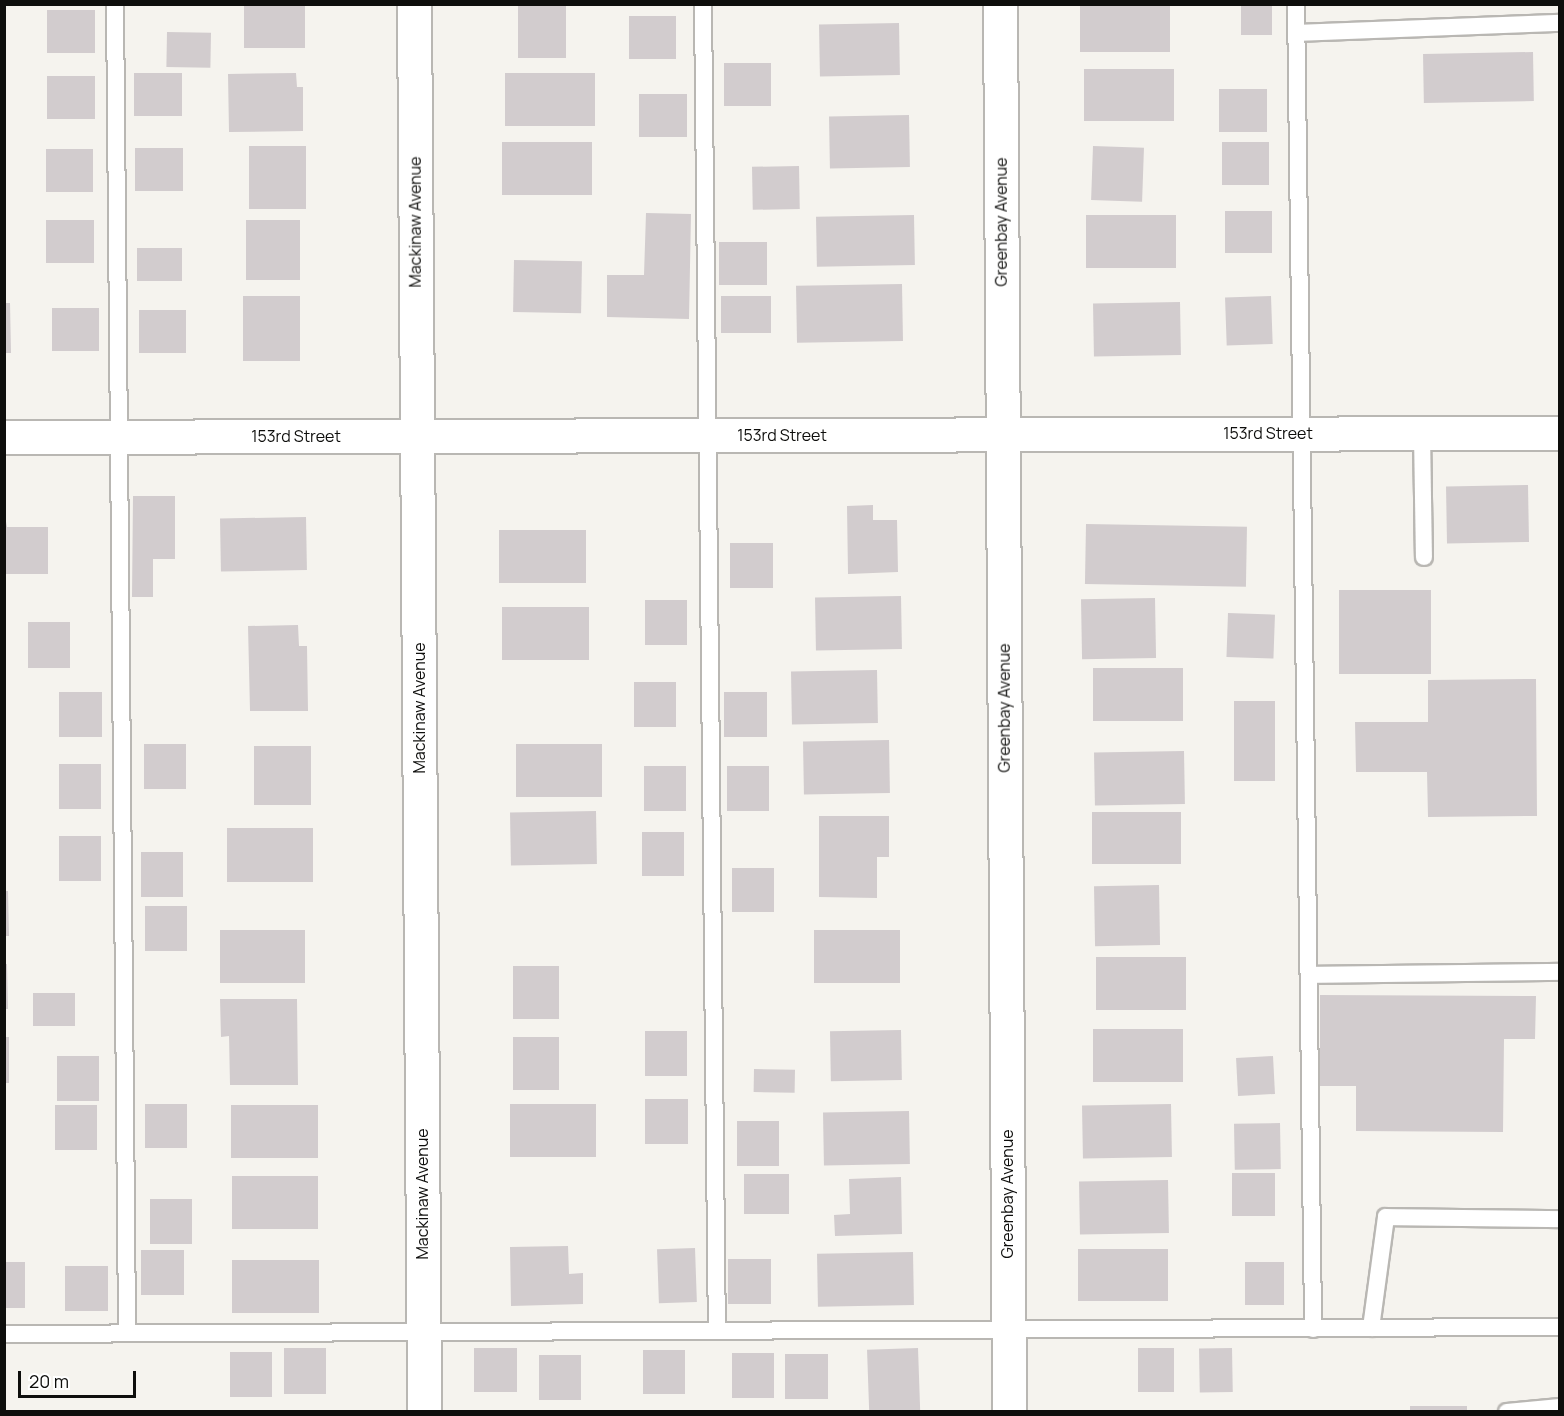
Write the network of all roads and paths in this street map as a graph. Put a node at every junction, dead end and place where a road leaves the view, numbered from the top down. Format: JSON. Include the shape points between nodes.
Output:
{"nodes":[{"id":1,"x":116,"y":4,"type":"edge"},
{"id":2,"x":414,"y":4,"type":"edge"},
{"id":3,"x":703,"y":4,"type":"edge"},
{"id":4,"x":1000,"y":4,"type":"edge"},
{"id":5,"x":1296,"y":4,"type":"edge"},
{"id":6,"x":1560,"y":23,"type":"edge"},
{"id":7,"x":1297,"y":33,"type":"junction"},
{"id":8,"x":1302,"y":433,"type":"junction"},
{"id":9,"x":1422,"y":433,"type":"junction"},
{"id":10,"x":1560,"y":433,"type":"edge"},
{"id":11,"x":1003,"y":434,"type":"junction"},
{"id":12,"x":707,"y":435,"type":"junction"},
{"id":13,"x":417,"y":436,"type":"junction"},
{"id":14,"x":4,"y":437,"type":"edge"},
{"id":15,"x":118,"y":437,"type":"junction"},
{"id":16,"x":1424,"y":557,"type":"dead end"},
{"id":17,"x":1560,"y":972,"type":"edge"},
{"id":18,"x":1309,"y":975,"type":"junction"},
{"id":19,"x":1560,"y":1219,"type":"edge"},
{"id":20,"x":1560,"y":1327,"type":"edge"},
{"id":21,"x":1371,"y":1328,"type":"junction"},
{"id":22,"x":1313,"y":1329,"type":"junction"},
{"id":23,"x":1008,"y":1330,"type":"junction"},
{"id":24,"x":717,"y":1331,"type":"junction"},
{"id":25,"x":423,"y":1332,"type":"junction"},
{"id":26,"x":127,"y":1333,"type":"junction"},
{"id":27,"x":4,"y":1334,"type":"edge"},
{"id":28,"x":1560,"y":1407,"type":"edge"},
{"id":29,"x":424,"y":1412,"type":"edge"},
{"id":30,"x":1009,"y":1412,"type":"edge"},
{"id":31,"x":1507,"y":1412,"type":"edge"}],
"edges":[{"from":1,"to":15,"type":"lane"},
{"from":2,"to":13,"type":"street","name":"Mackinaw Avenue"},
{"from":3,"to":12,"type":"lane"},
{"from":4,"to":11,"type":"street","name":"Greenbay Avenue"},
{"from":5,"to":7,"type":"lane"},
{"from":6,"to":7,"type":"lane"},
{"from":7,"to":8,"type":"lane"},
{"from":8,"to":9,"type":"street","name":"153rd Street"},
{"from":8,"to":11,"type":"street","name":"153rd Street"},
{"from":8,"to":18,"type":"lane"},
{"from":9,"to":10,"type":"street","name":"153rd Street"},
{"from":9,"to":16,"type":"lane"},
{"from":11,"to":12,"type":"street","name":"153rd Street"},
{"from":11,"to":23,"type":"street","name":"Greenbay Avenue"},
{"from":12,"to":13,"type":"street","name":"153rd Street"},
{"from":12,"to":24,"type":"lane"},
{"from":13,"to":15,"type":"street","name":"153rd Street"},
{"from":13,"to":25,"type":"street","name":"Mackinaw Avenue"},
{"from":14,"to":15,"type":"street","name":"153rd Street"},
{"from":15,"to":26,"type":"lane"},
{"from":17,"to":18,"type":"lane"},
{"from":18,"to":22,"type":"lane"},
{"from":19,"to":21,"type":"lane","via":[[1386,1217]]},
{"from":20,"to":21,"type":"lane"},
{"from":21,"to":22,"type":"lane"},
{"from":22,"to":23,"type":"lane"},
{"from":23,"to":24,"type":"lane"},
{"from":23,"to":30,"type":"street","name":"Greenbay Avenue"},
{"from":24,"to":25,"type":"lane"},
{"from":25,"to":26,"type":"lane"},
{"from":25,"to":29,"type":"street","name":"Mackinaw Avenue"},
{"from":26,"to":27,"type":"lane"},
{"from":28,"to":31,"type":"lane"}]}
